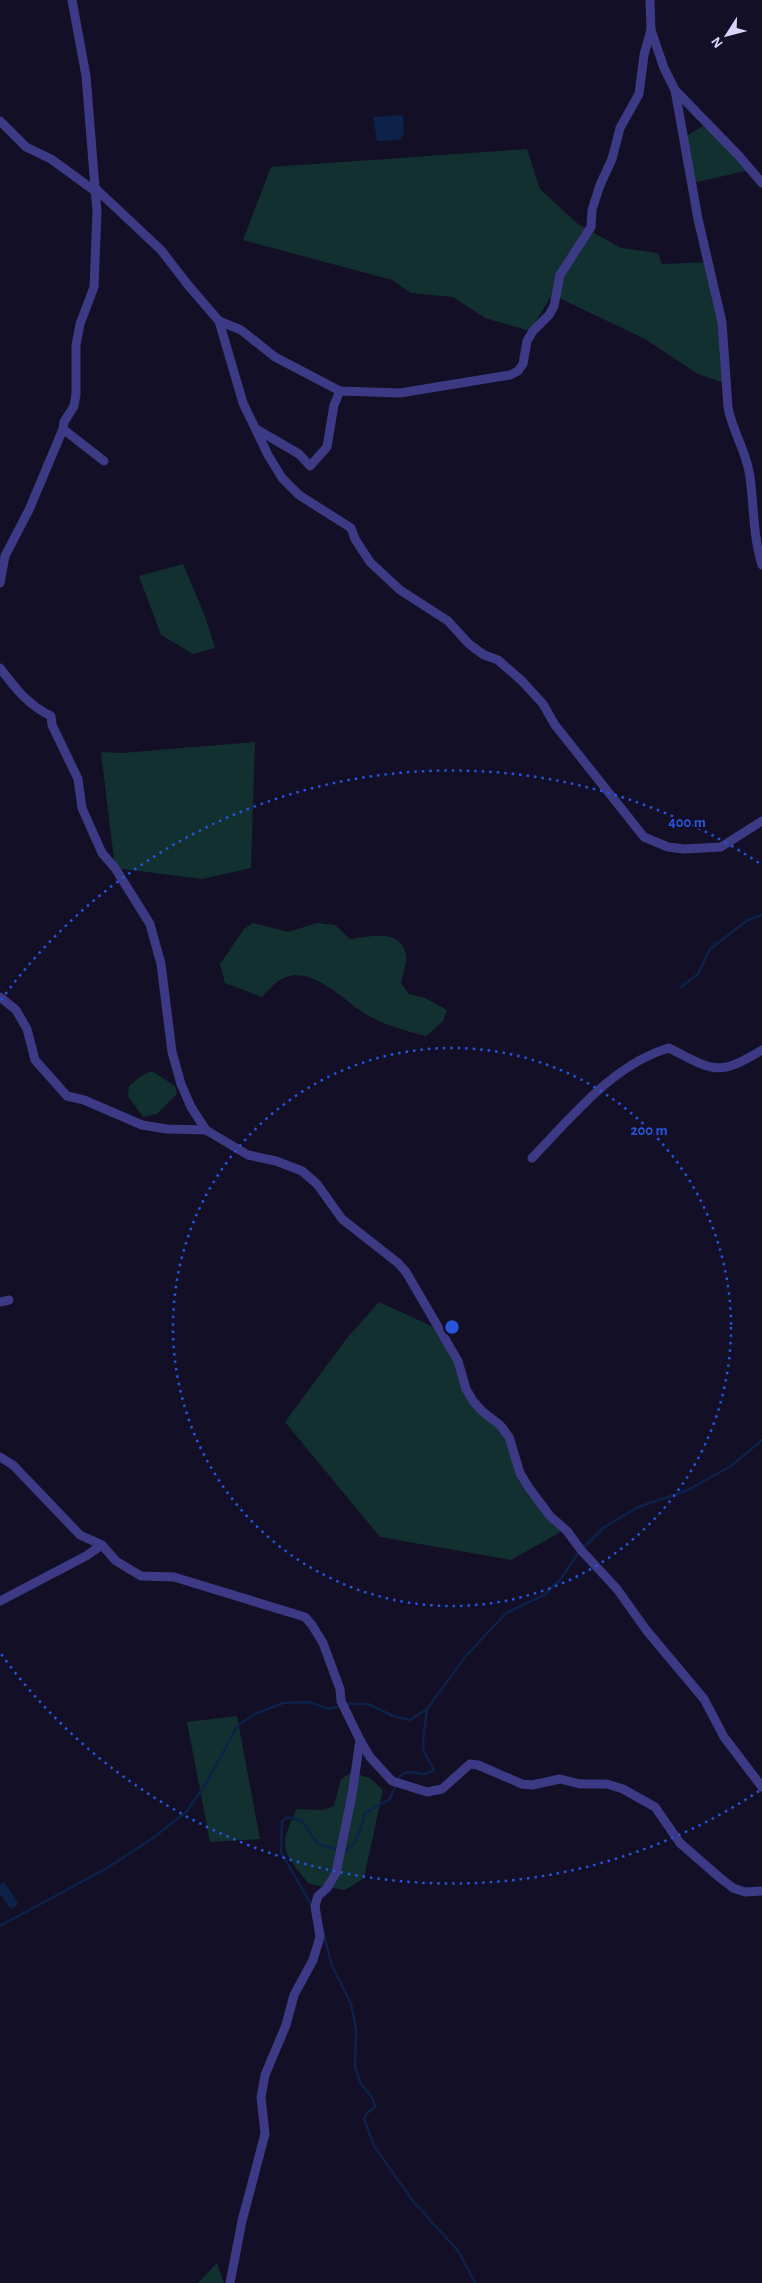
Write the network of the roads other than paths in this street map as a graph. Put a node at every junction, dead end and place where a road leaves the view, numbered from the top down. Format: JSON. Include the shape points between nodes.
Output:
{"nodes":[{"id":1,"x":72,"y":0,"type":"edge"},
{"id":2,"x":650,"y":0,"type":"edge"},
{"id":3,"x":651,"y":30,"type":"junction"},
{"id":4,"x":675,"y":90,"type":"junction"},
{"id":5,"x":0,"y":121,"type":"edge"},
{"id":6,"x":762,"y":183,"type":"edge"},
{"id":7,"x":95,"y":190,"type":"junction"},
{"id":8,"x":219,"y":321,"type":"junction"},
{"id":9,"x":340,"y":391,"type":"junction"},
{"id":10,"x":63,"y":429,"type":"junction"},
{"id":11,"x":256,"y":429,"type":"junction"},
{"id":12,"x":104,"y":460,"type":"dead end"},
{"id":13,"x":762,"y":566,"type":"edge"},
{"id":14,"x":0,"y":583,"type":"edge"},
{"id":15,"x":0,"y":668,"type":"edge"},
{"id":16,"x":762,"y":821,"type":"edge"},
{"id":17,"x":0,"y":997,"type":"edge"},
{"id":18,"x":762,"y":1050,"type":"edge"},
{"id":19,"x":206,"y":1130,"type":"junction"},
{"id":20,"x":532,"y":1158,"type":"dead end"},
{"id":21,"x":0,"y":1457,"type":"edge"},
{"id":22,"x":102,"y":1545,"type":"junction"},
{"id":23,"x":0,"y":1601,"type":"edge"},
{"id":24,"x":360,"y":1740,"type":"junction"},
{"id":25,"x":762,"y":1787,"type":"edge"},
{"id":26,"x":762,"y":1891,"type":"edge"},
{"id":27,"x":230,"y":2283,"type":"edge"}],
"edges":[{"from":1,"to":7,"type":"street","via":[[86,76]]},
{"from":2,"to":3,"type":"street"},
{"from":3,"to":4,"type":"street"},
{"from":3,"to":9,"type":"street","via":[[639,94],[620,128],[612,159],[604,172],[592,210],[591,227],[560,275],[552,311],[530,336],[524,364],[518,371],[400,394]]},
{"from":4,"to":6,"type":"street"},
{"from":4,"to":13,"type":"street","via":[[698,219],[724,328],[728,407],[750,477],[753,522]]},
{"from":5,"to":7,"type":"street","via":[[26,147],[51,159]]},
{"from":7,"to":8,"type":"street","via":[[161,250]]},
{"from":7,"to":10,"type":"street","via":[[94,287],[76,345],[74,406]]},
{"from":8,"to":9,"type":"street","via":[[241,330],[275,357]]},
{"from":8,"to":11,"type":"street","via":[[243,403]]},
{"from":9,"to":11,"type":"street","via":[[334,405],[327,447],[310,466],[299,454]]},
{"from":10,"to":12,"type":"street"},
{"from":10,"to":14,"type":"street","via":[[29,510],[5,556]]},
{"from":11,"to":16,"type":"street","via":[[282,478],[299,495],[351,528],[370,562],[400,590],[448,621],[469,644],[498,660],[522,681],[644,837],[668,847],[721,847]]},
{"from":15,"to":19,"type":"street","via":[[14,688],[35,708],[52,716],[52,725],[78,779],[87,822],[102,853],[150,924],[161,964],[172,1052],[191,1107]]},
{"from":17,"to":19,"type":"street","via":[[16,1010],[27,1029],[36,1060],[67,1096],[84,1100],[142,1126]]},
{"from":18,"to":20,"type":"street","via":[[721,1069],[703,1066],[669,1048],[654,1052],[597,1092]]},
{"from":19,"to":25,"type":"street","via":[[248,1155],[302,1171],[317,1184],[342,1219],[406,1272],[458,1361],[466,1390],[509,1437],[520,1473],[529,1488],[550,1516],[617,1589],[646,1631],[704,1700],[724,1737]]},
{"from":21,"to":22,"type":"street","via":[[13,1465],[80,1535]]},
{"from":22,"to":23,"type":"street"},
{"from":22,"to":24,"type":"street","via":[[116,1561],[142,1576],[174,1577],[304,1617],[323,1643],[340,1689],[341,1701]]},
{"from":24,"to":26,"type":"street","via":[[370,1757],[392,1781],[427,1792],[442,1789],[470,1764],[522,1784],[560,1779],[623,1788],[655,1807],[680,1843],[718,1877],[745,1892]]},
{"from":24,"to":27,"type":"street","via":[[336,1873],[318,1896],[315,1906],[320,1937],[264,2075],[265,2134]]}]}
